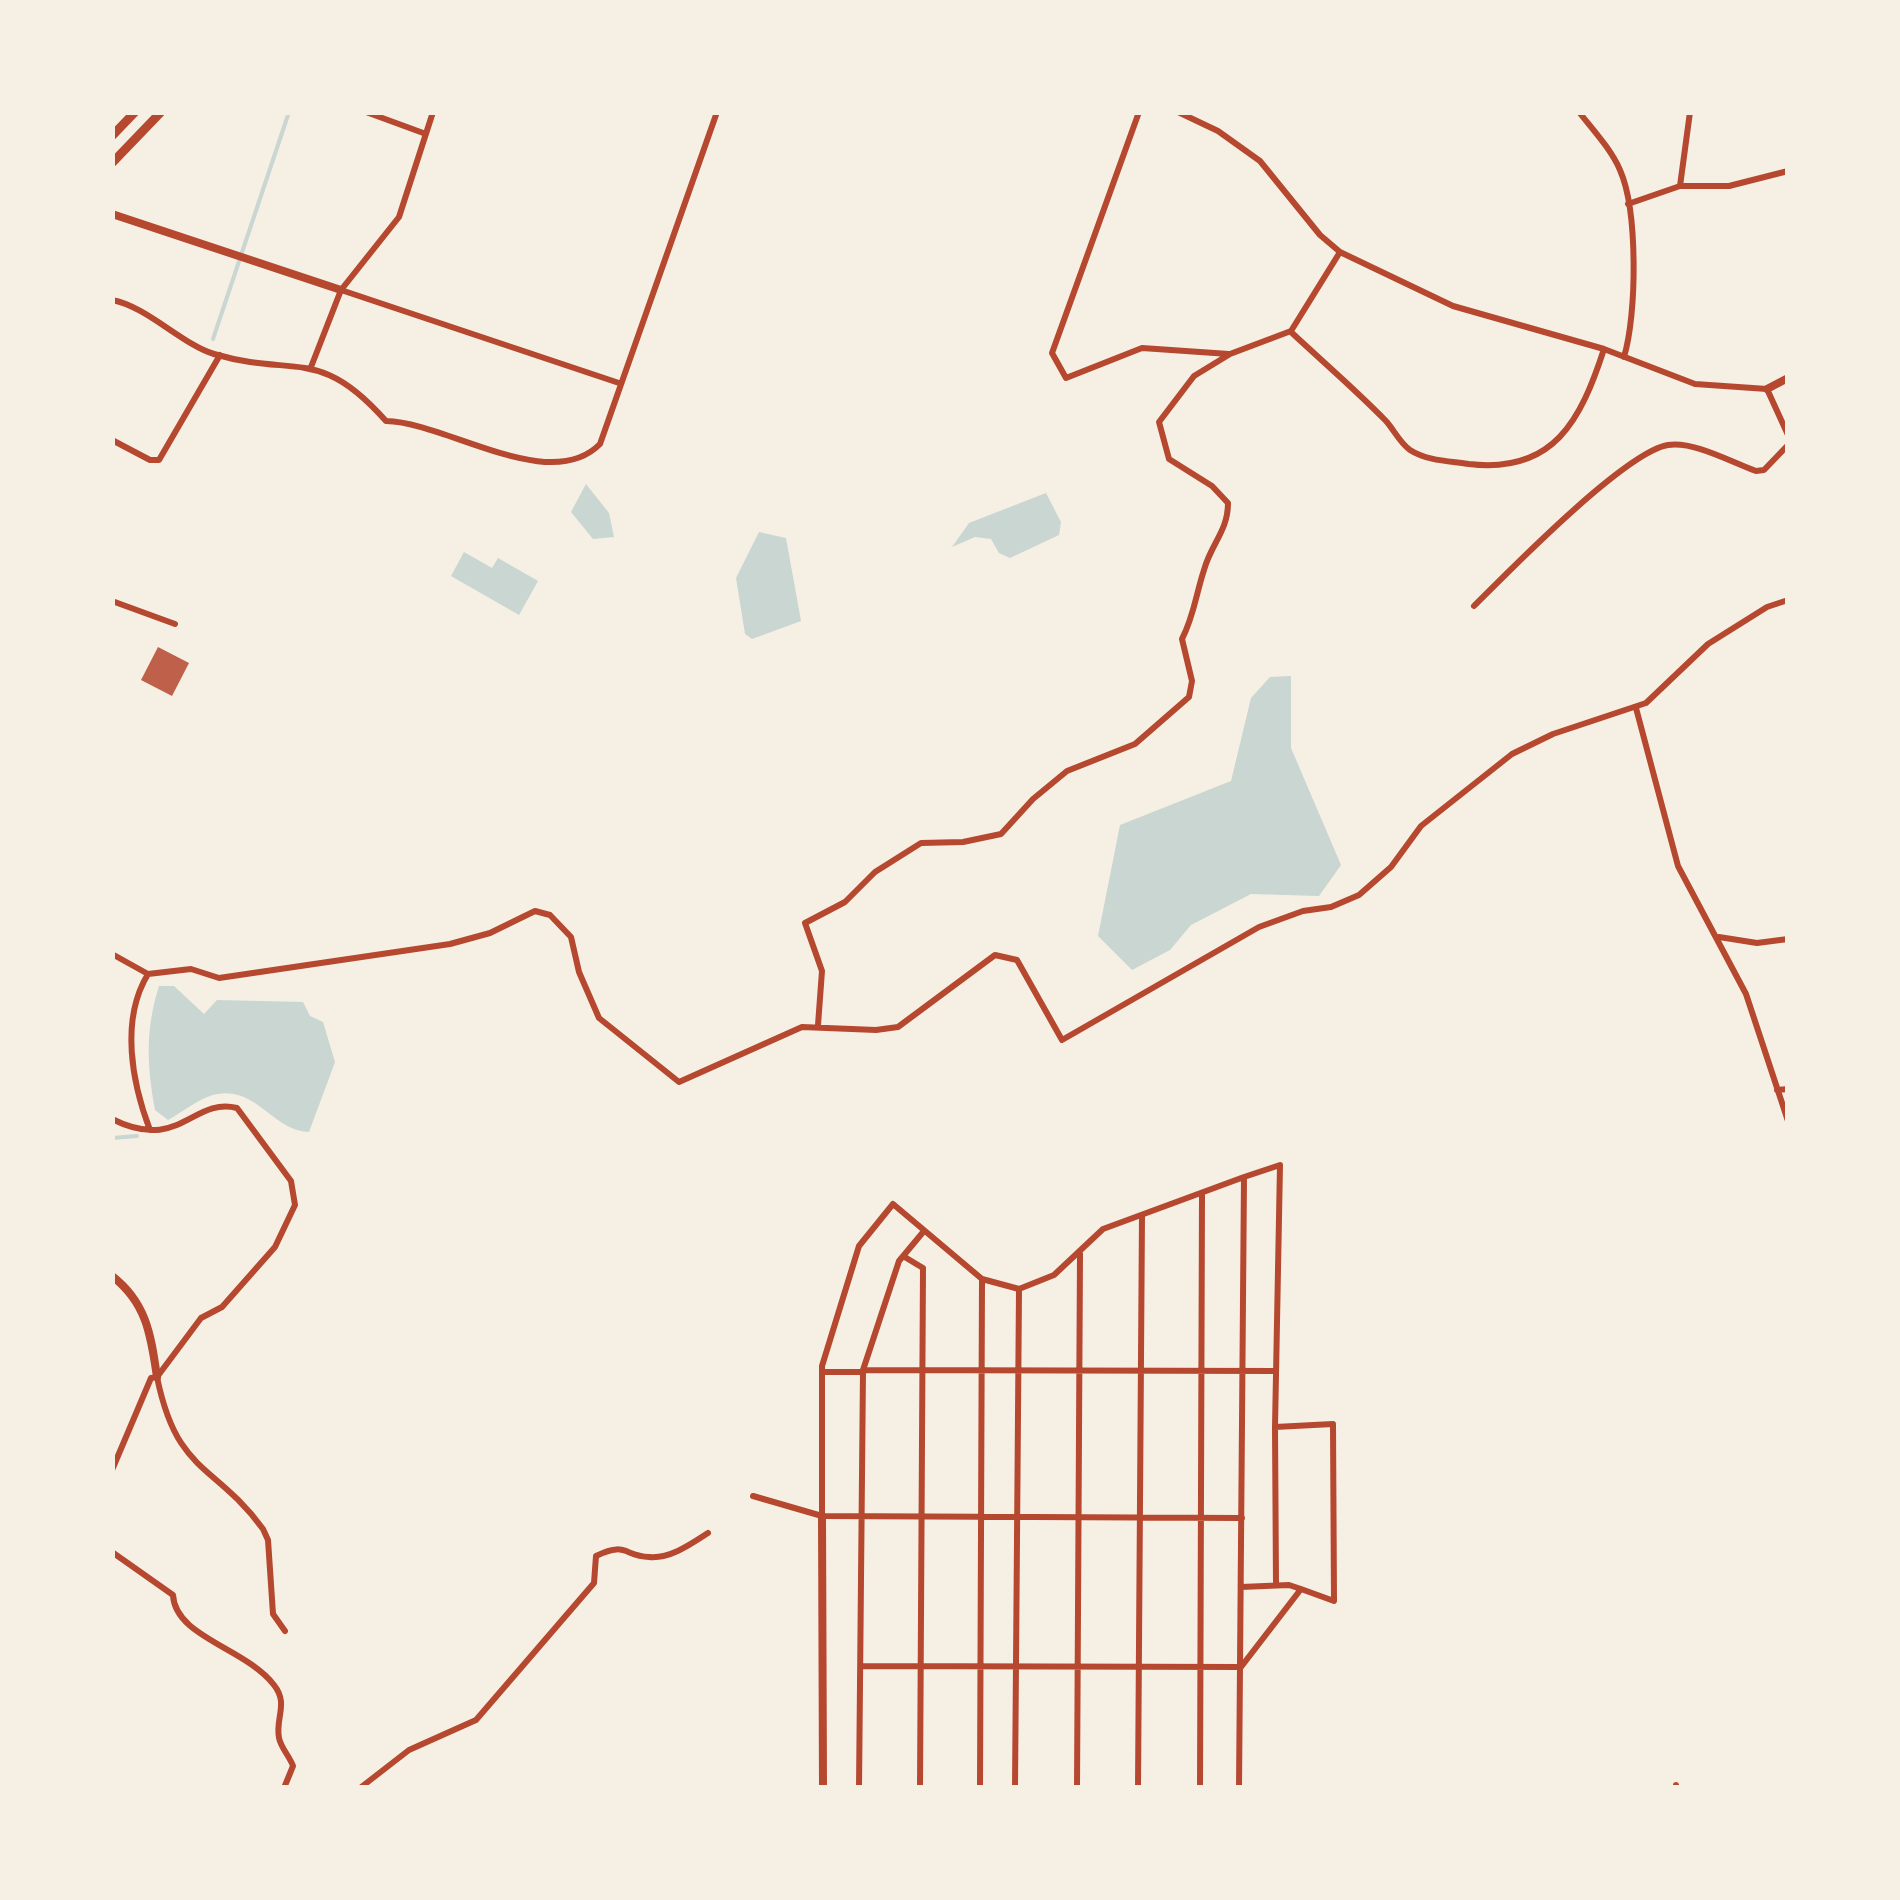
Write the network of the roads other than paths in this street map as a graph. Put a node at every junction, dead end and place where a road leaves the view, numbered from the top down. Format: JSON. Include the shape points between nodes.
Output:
{"nodes":[{"id":1,"x":135,"y":112,"type":"edge"},
{"id":2,"x":161,"y":112,"type":"edge"},
{"id":3,"x":366,"y":112,"type":"edge"},
{"id":4,"x":434,"y":112,"type":"edge"},
{"id":5,"x":717,"y":112,"type":"edge"},
{"id":6,"x":1139,"y":112,"type":"edge"},
{"id":7,"x":1178,"y":112,"type":"edge"},
{"id":8,"x":1578,"y":112,"type":"edge"},
{"id":9,"x":1690,"y":112,"type":"edge"},
{"id":10,"x":426,"y":134,"type":"junction"},
{"id":11,"x":112,"y":136,"type":"edge"},
{"id":12,"x":112,"y":162,"type":"edge"},
{"id":13,"x":1788,"y":171,"type":"edge"},
{"id":14,"x":1680,"y":186,"type":"junction"},
{"id":15,"x":1628,"y":204,"type":"junction"},
{"id":16,"x":112,"y":214,"type":"edge"},
{"id":17,"x":1340,"y":252,"type":"junction"},
{"id":18,"x":341,"y":290,"type":"junction"},
{"id":19,"x":112,"y":300,"type":"edge"},
{"id":20,"x":1290,"y":332,"type":"junction"},
{"id":21,"x":1604,"y":350,"type":"junction"},
{"id":22,"x":1230,"y":354,"type":"junction"},
{"id":23,"x":220,"y":355,"type":"junction"},
{"id":24,"x":1624,"y":357,"type":"junction"},
{"id":25,"x":311,"y":368,"type":"junction"},
{"id":26,"x":1788,"y":378,"type":"edge"},
{"id":27,"x":619,"y":383,"type":"junction"},
{"id":28,"x":1767,"y":389,"type":"junction"},
{"id":29,"x":1788,"y":435,"type":"edge"},
{"id":30,"x":112,"y":440,"type":"edge"},
{"id":31,"x":1788,"y":444,"type":"edge"},
{"id":32,"x":1788,"y":600,"type":"edge"},
{"id":33,"x":112,"y":602,"type":"edge"},
{"id":34,"x":1474,"y":606,"type":"dead end"},
{"id":35,"x":174,"y":624,"type":"dead end"},
{"id":36,"x":1636,"y":708,"type":"junction"},
{"id":37,"x":1718,"y":937,"type":"junction"},
{"id":38,"x":1788,"y":939,"type":"edge"},
{"id":39,"x":112,"y":954,"type":"edge"},
{"id":40,"x":148,"y":974,"type":"junction"},
{"id":41,"x":818,"y":1025,"type":"junction"},
{"id":42,"x":1788,"y":1089,"type":"edge"},
{"id":43,"x":1778,"y":1090,"type":"junction"},
{"id":44,"x":112,"y":1119,"type":"edge"},
{"id":45,"x":1788,"y":1121,"type":"edge"},
{"id":46,"x":150,"y":1130,"type":"junction"},
{"id":47,"x":1244,"y":1178,"type":"junction"},
{"id":48,"x":1202,"y":1193,"type":"junction"},
{"id":49,"x":1142,"y":1214,"type":"junction"},
{"id":50,"x":924,"y":1230,"type":"junction"},
{"id":51,"x":1080,"y":1254,"type":"junction"},
{"id":52,"x":902,"y":1256,"type":"junction"},
{"id":53,"x":112,"y":1276,"type":"edge"},
{"id":54,"x":982,"y":1279,"type":"junction"},
{"id":55,"x":1019,"y":1290,"type":"junction"},
{"id":56,"x":863,"y":1371,"type":"junction"},
{"id":57,"x":922,"y":1371,"type":"junction"},
{"id":58,"x":1277,"y":1371,"type":"junction"},
{"id":59,"x":822,"y":1372,"type":"junction"},
{"id":60,"x":980,"y":1372,"type":"junction"},
{"id":61,"x":1142,"y":1372,"type":"junction"},
{"id":62,"x":1204,"y":1372,"type":"junction"},
{"id":63,"x":1243,"y":1372,"type":"junction"},
{"id":64,"x":1019,"y":1373,"type":"junction"},
{"id":65,"x":1082,"y":1373,"type":"junction"},
{"id":66,"x":158,"y":1378,"type":"junction"},
{"id":67,"x":1276,"y":1427,"type":"junction"},
{"id":68,"x":112,"y":1470,"type":"edge"},
{"id":69,"x":754,"y":1496,"type":"dead end"},
{"id":70,"x":920,"y":1515,"type":"junction"},
{"id":71,"x":822,"y":1516,"type":"junction"},
{"id":72,"x":981,"y":1516,"type":"junction"},
{"id":73,"x":1018,"y":1516,"type":"junction"},
{"id":74,"x":861,"y":1517,"type":"junction"},
{"id":75,"x":1080,"y":1517,"type":"junction"},
{"id":76,"x":1140,"y":1517,"type":"junction"},
{"id":77,"x":1200,"y":1518,"type":"junction"},
{"id":78,"x":1242,"y":1518,"type":"junction"},
{"id":79,"x":708,"y":1533,"type":"dead end"},
{"id":80,"x":112,"y":1552,"type":"edge"},
{"id":81,"x":1276,"y":1585,"type":"junction"},
{"id":82,"x":1241,"y":1586,"type":"junction"},
{"id":83,"x":1301,"y":1589,"type":"junction"},
{"id":84,"x":285,"y":1631,"type":"dead end"},
{"id":85,"x":980,"y":1665,"type":"junction"},
{"id":86,"x":1017,"y":1665,"type":"junction"},
{"id":87,"x":861,"y":1666,"type":"junction"},
{"id":88,"x":922,"y":1666,"type":"junction"},
{"id":89,"x":1080,"y":1666,"type":"junction"},
{"id":90,"x":1140,"y":1666,"type":"junction"},
{"id":91,"x":1199,"y":1666,"type":"junction"},
{"id":92,"x":1241,"y":1667,"type":"junction"},
{"id":93,"x":284,"y":1788,"type":"edge"},
{"id":94,"x":360,"y":1788,"type":"edge"},
{"id":95,"x":824,"y":1788,"type":"edge"},
{"id":96,"x":859,"y":1788,"type":"edge"},
{"id":97,"x":920,"y":1788,"type":"edge"},
{"id":98,"x":980,"y":1788,"type":"edge"},
{"id":99,"x":1015,"y":1788,"type":"edge"},
{"id":100,"x":1077,"y":1788,"type":"edge"},
{"id":101,"x":1138,"y":1788,"type":"edge"},
{"id":102,"x":1200,"y":1788,"type":"edge"},
{"id":103,"x":1239,"y":1788,"type":"edge"}],
"edges":[{"from":1,"to":11,"type":"main road"},
{"from":2,"to":12,"type":"main road"},
{"from":3,"to":10,"type":"street"},
{"from":4,"to":10,"type":"street"},
{"from":5,"to":27,"type":"street"},
{"from":6,"to":22,"type":"street","via":[[1052,353],[1066,378],[1142,348]]},
{"from":7,"to":17,"type":"street","via":[[1260,161]]},
{"from":8,"to":15,"type":"street","via":[[1620,170]]},
{"from":9,"to":14,"type":"street"},
{"from":10,"to":18,"type":"street","via":[[400,218]]},
{"from":13,"to":14,"type":"street","via":[[1730,186]]},
{"from":14,"to":15,"type":"street"},
{"from":15,"to":24,"type":"street","via":[[1632,326]]},
{"from":16,"to":18,"type":"street"},
{"from":17,"to":20,"type":"street"},
{"from":17,"to":21,"type":"street","via":[[1469,313]]},
{"from":18,"to":25,"type":"street"},
{"from":18,"to":27,"type":"street"},
{"from":19,"to":23,"type":"street"},
{"from":20,"to":21,"type":"street","via":[[1406,448],[1422,457],[1483,465],[1521,463],[1563,436],[1588,398]]},
{"from":20,"to":22,"type":"street"},
{"from":21,"to":24,"type":"street"},
{"from":22,"to":41,"type":"street","via":[[1194,376],[1160,422],[1169,459],[1228,503],[1227,525],[1210,553],[1182,639],[1189,697],[1135,744],[1047,785],[1001,834],[921,843],[875,872],[845,902],[804,923],[822,971]]},
{"from":23,"to":25,"type":"street"},
{"from":23,"to":30,"type":"street","via":[[160,460]]},
{"from":24,"to":28,"type":"street","via":[[1695,384]]},
{"from":25,"to":27,"type":"street","via":[[341,377],[386,421],[549,462],[580,459],[600,444]]},
{"from":26,"to":28,"type":"street"},
{"from":28,"to":29,"type":"street"},
{"from":31,"to":34,"type":"street","via":[[1756,471],[1663,445],[1592,493]]},
{"from":32,"to":36,"type":"street","via":[[1708,644],[1661,693]]},
{"from":33,"to":35,"type":"street"},
{"from":36,"to":37,"type":"street","via":[[1678,866]]},
{"from":36,"to":41,"type":"street","via":[[1512,754],[1421,826],[1359,895],[1259,926],[1062,1040],[1017,960],[1006,956],[986,960],[898,1027]]},
{"from":37,"to":38,"type":"street"},
{"from":37,"to":43,"type":"street","via":[[1746,994]]},
{"from":39,"to":40,"type":"street"},
{"from":40,"to":41,"type":"street","via":[[191,969],[218,978],[365,959],[490,933],[535,912],[550,915],[571,938],[600,1018],[674,1080],[686,1081]]},
{"from":40,"to":46,"type":"street","via":[[132,1036],[140,1106]]},
{"from":42,"to":43,"type":"street"},
{"from":43,"to":45,"type":"street"},
{"from":44,"to":46,"type":"street"},
{"from":46,"to":66,"type":"street","via":[[174,1129],[214,1107],[238,1108],[291,1181],[295,1205],[275,1247],[222,1307],[201,1318]]},
{"from":47,"to":48,"type":"street"},
{"from":47,"to":58,"type":"street","via":[[1280,1166]]},
{"from":47,"to":63,"type":"street"},
{"from":48,"to":49,"type":"street"},
{"from":48,"to":62,"type":"street"},
{"from":49,"to":51,"type":"street","via":[[1103,1229]]},
{"from":49,"to":61,"type":"street"},
{"from":50,"to":52,"type":"street"},
{"from":50,"to":54,"type":"street"},
{"from":50,"to":59,"type":"street","via":[[893,1204],[859,1246]]},
{"from":51,"to":55,"type":"street"},
{"from":51,"to":65,"type":"street"},
{"from":52,"to":56,"type":"street"},
{"from":52,"to":57,"type":"street","via":[[923,1268]]},
{"from":53,"to":66,"type":"street","via":[[139,1302],[149,1324]]},
{"from":54,"to":55,"type":"street"},
{"from":54,"to":60,"type":"street"},
{"from":55,"to":64,"type":"street"},
{"from":56,"to":57,"type":"street"},
{"from":56,"to":59,"type":"street"},
{"from":56,"to":74,"type":"street"},
{"from":57,"to":60,"type":"street"},
{"from":57,"to":70,"type":"street"},
{"from":58,"to":63,"type":"street"},
{"from":58,"to":67,"type":"street"},
{"from":59,"to":71,"type":"street"},
{"from":60,"to":64,"type":"street"},
{"from":60,"to":72,"type":"street"},
{"from":61,"to":62,"type":"street"},
{"from":61,"to":65,"type":"street"},
{"from":61,"to":76,"type":"street"},
{"from":62,"to":63,"type":"street"},
{"from":62,"to":77,"type":"street"},
{"from":63,"to":78,"type":"street"},
{"from":64,"to":65,"type":"street"},
{"from":64,"to":73,"type":"street"},
{"from":65,"to":75,"type":"street"},
{"from":66,"to":68,"type":"street","via":[[151,1378]]},
{"from":66,"to":84,"type":"street","via":[[166,1421],[178,1442],[264,1529],[273,1614]]},
{"from":67,"to":81,"type":"street"},
{"from":67,"to":83,"type":"street","via":[[1333,1424],[1334,1601]]},
{"from":69,"to":71,"type":"street"},
{"from":70,"to":72,"type":"street"},
{"from":70,"to":74,"type":"street"},
{"from":70,"to":88,"type":"street"},
{"from":71,"to":74,"type":"street"},
{"from":71,"to":95,"type":"street"},
{"from":72,"to":73,"type":"street"},
{"from":72,"to":85,"type":"street"},
{"from":73,"to":75,"type":"street"},
{"from":73,"to":86,"type":"street"},
{"from":74,"to":87,"type":"street"},
{"from":75,"to":76,"type":"street"},
{"from":75,"to":89,"type":"street"},
{"from":76,"to":77,"type":"street"},
{"from":76,"to":90,"type":"street"},
{"from":77,"to":78,"type":"street"},
{"from":77,"to":91,"type":"street"},
{"from":78,"to":82,"type":"street"},
{"from":79,"to":94,"type":"street","via":[[682,1550],[648,1558],[627,1548],[596,1556],[594,1583],[476,1720],[409,1750]]},
{"from":80,"to":93,"type":"street","via":[[172,1595],[185,1626],[244,1655],[276,1686],[283,1707],[278,1737],[293,1766]]},
{"from":81,"to":82,"type":"street"},
{"from":81,"to":83,"type":"street"},
{"from":82,"to":92,"type":"street"},
{"from":83,"to":92,"type":"street"},
{"from":85,"to":86,"type":"street"},
{"from":85,"to":88,"type":"street"},
{"from":85,"to":98,"type":"street"},
{"from":86,"to":89,"type":"street"},
{"from":86,"to":99,"type":"street"},
{"from":87,"to":88,"type":"street"},
{"from":87,"to":96,"type":"street"},
{"from":88,"to":97,"type":"street"},
{"from":89,"to":90,"type":"street"},
{"from":89,"to":100,"type":"street"},
{"from":90,"to":91,"type":"street"},
{"from":90,"to":101,"type":"street"},
{"from":91,"to":92,"type":"street"},
{"from":91,"to":102,"type":"street"},
{"from":92,"to":103,"type":"street"}]}
